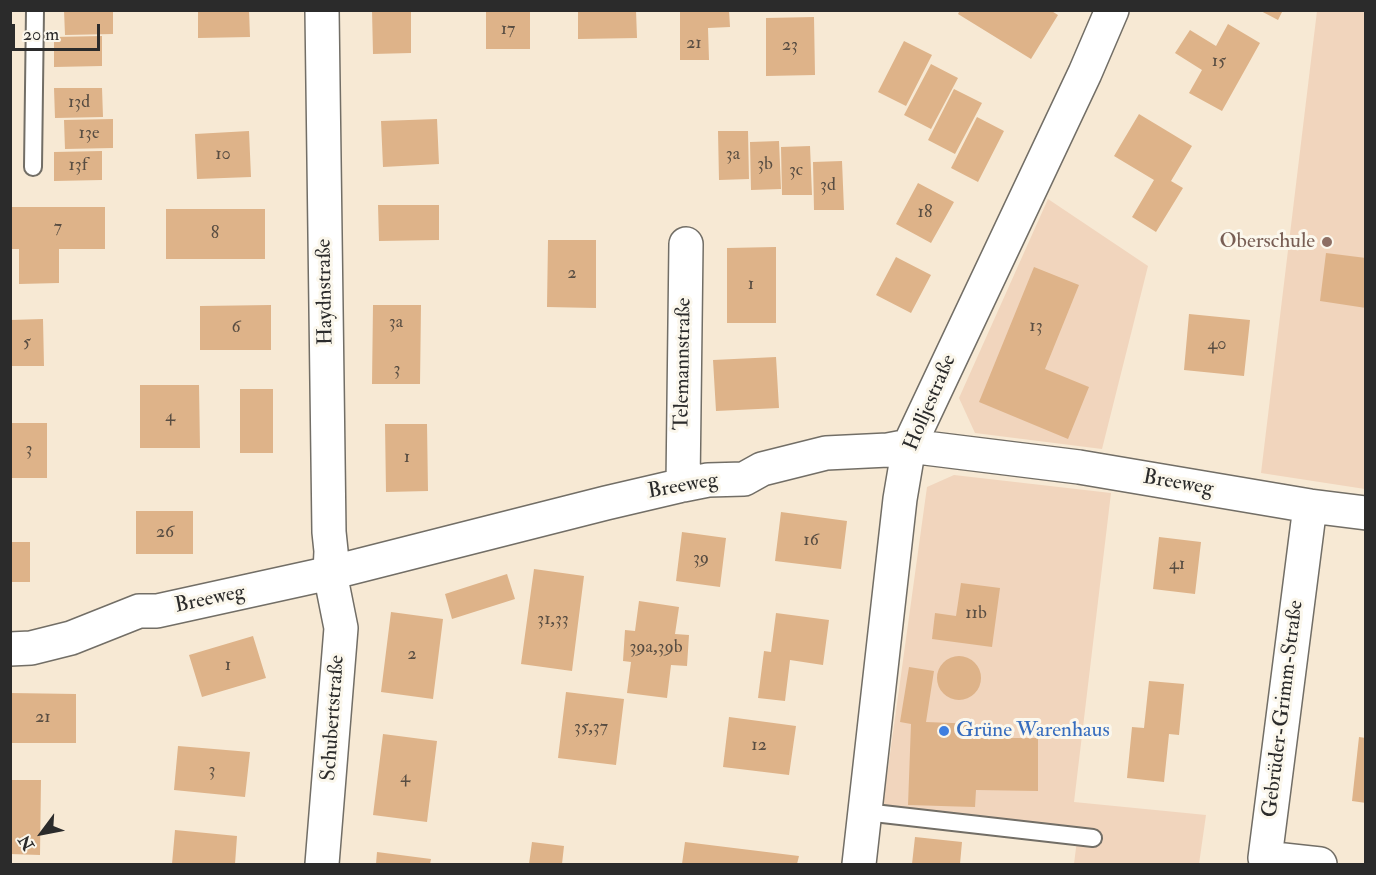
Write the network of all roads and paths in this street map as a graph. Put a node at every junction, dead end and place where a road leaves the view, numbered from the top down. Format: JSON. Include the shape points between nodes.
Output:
{"nodes":[{"id":1,"x":35,"y":10,"type":"edge"},
{"id":2,"x":322,"y":10,"type":"edge"},
{"id":3,"x":1112,"y":10,"type":"edge"},
{"id":4,"x":33,"y":167,"type":"dead end"},
{"id":5,"x":686,"y":243,"type":"dead end"},
{"id":6,"x":909,"y":446,"type":"junction"},
{"id":7,"x":683,"y":485,"type":"junction"},
{"id":8,"x":1310,"y":506,"type":"junction"},
{"id":9,"x":1365,"y":513,"type":"edge"},
{"id":10,"x":330,"y":573,"type":"junction"},
{"id":11,"x":10,"y":649,"type":"edge"},
{"id":12,"x":866,"y":812,"type":"junction"},
{"id":13,"x":1093,"y":838,"type":"dead end"},
{"id":14,"x":322,"y":864,"type":"edge"},
{"id":15,"x":859,"y":864,"type":"edge"},
{"id":16,"x":1320,"y":864,"type":"edge"}],
"edges":[{"from":1,"to":4,"type":"lane"},
{"from":2,"to":10,"type":"street","name":"Haydnstraße"},
{"from":3,"to":6,"type":"street","name":"Holljestraße"},
{"from":5,"to":7,"type":"street","name":"Telemannstraße"},
{"from":6,"to":7,"type":"street","name":"Breeweg","via":[[826,453],[762,469],[744,479]]},
{"from":6,"to":8,"type":"street","name":"Breeweg","via":[[1079,466]]},
{"from":6,"to":12,"type":"street","name":"Holljestraße"},
{"from":7,"to":10,"type":"street","name":"Breeweg"},
{"from":8,"to":9,"type":"street","name":"Breeweg"},
{"from":8,"to":16,"type":"street","name":"Gebrüder-Grimm-Straße","via":[[1265,858]]},
{"from":10,"to":11,"type":"street","name":"Breeweg","via":[[158,611],[139,611],[71,638]]},
{"from":10,"to":14,"type":"street","name":"Schubertstraße","via":[[341,628]]},
{"from":12,"to":13,"type":"lane"},
{"from":12,"to":15,"type":"street","name":"Holljestraße"}]}
